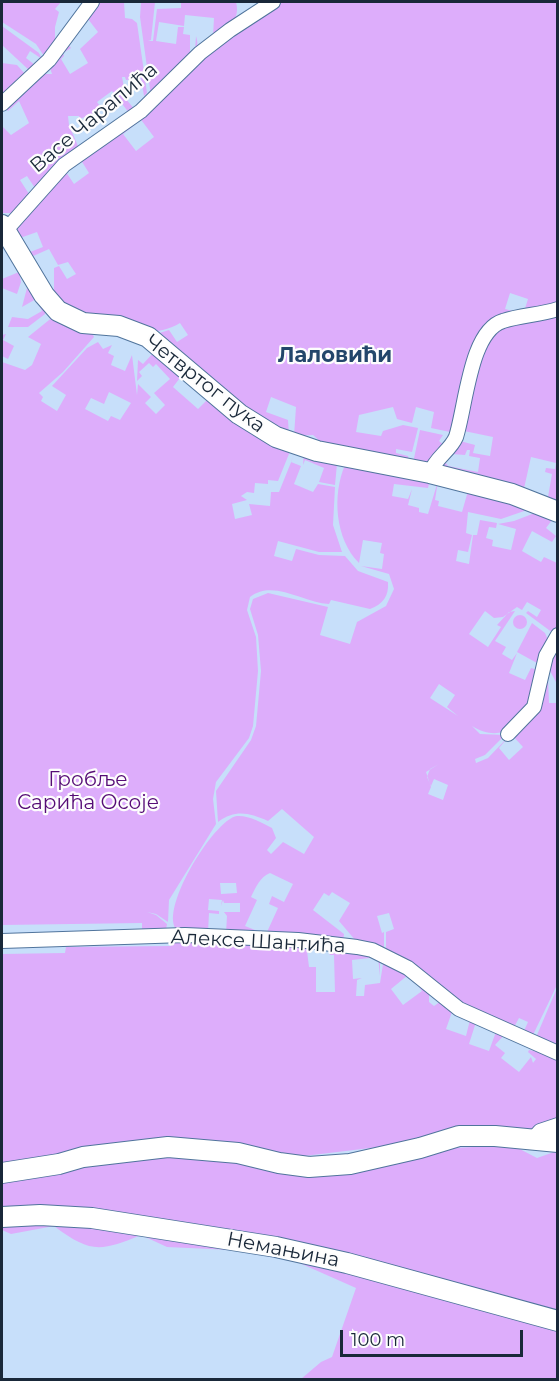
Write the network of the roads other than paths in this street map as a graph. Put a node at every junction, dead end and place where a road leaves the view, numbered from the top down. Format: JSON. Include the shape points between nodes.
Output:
{"nodes":[{"id":1,"x":92,"y":2,"type":"edge"},
{"id":2,"x":273,"y":2,"type":"edge"},
{"id":3,"x":2,"y":104,"type":"edge"},
{"id":4,"x":4,"y":227,"type":"edge"},
{"id":5,"x":558,"y":309,"type":"edge"},
{"id":6,"x":430,"y":473,"type":"junction"},
{"id":7,"x":558,"y":512,"type":"edge"},
{"id":8,"x":558,"y":635,"type":"edge"},
{"id":9,"x":508,"y":734,"type":"dead end"},
{"id":10,"x":2,"y":940,"type":"edge"},
{"id":11,"x":558,"y":1053,"type":"edge"},
{"id":12,"x":558,"y":1125,"type":"edge"},
{"id":13,"x":532,"y":1140,"type":"junction"},
{"id":14,"x":558,"y":1142,"type":"edge"},
{"id":15,"x":2,"y":1173,"type":"edge"},
{"id":16,"x":2,"y":1218,"type":"edge"},
{"id":17,"x":558,"y":1321,"type":"edge"}],
"edges":[{"from":1,"to":3,"type":"street","via":[[49,60]]},
{"from":2,"to":4,"type":"street","name":"Васе Чарапића","via":[[215,41],[141,111],[64,165]]},
{"from":4,"to":6,"type":"street","name":"Четвртог пука","via":[[44,295],[58,310],[83,323],[119,326],[148,337],[239,414],[264,430],[317,451]]},
{"from":5,"to":6,"type":"street","via":[[503,321],[487,330],[479,346],[456,437]]},
{"from":6,"to":7,"type":"street","name":"Четвртог пука","via":[[512,494]]},
{"from":8,"to":9,"type":"street","via":[[546,656],[534,707]]},
{"from":10,"to":11,"type":"street","name":"Алексе Шантића","via":[[184,935],[357,946],[408,968],[459,1009]]},
{"from":12,"to":13,"type":"street","via":[[540,1131]]},
{"from":13,"to":14,"type":"street"},
{"from":13,"to":15,"type":"street","via":[[459,1136],[377,1158],[320,1167],[238,1153],[168,1147],[83,1157]]},
{"from":16,"to":17,"type":"street","name":"Немањина","via":[[92,1218],[276,1247]]}]}
